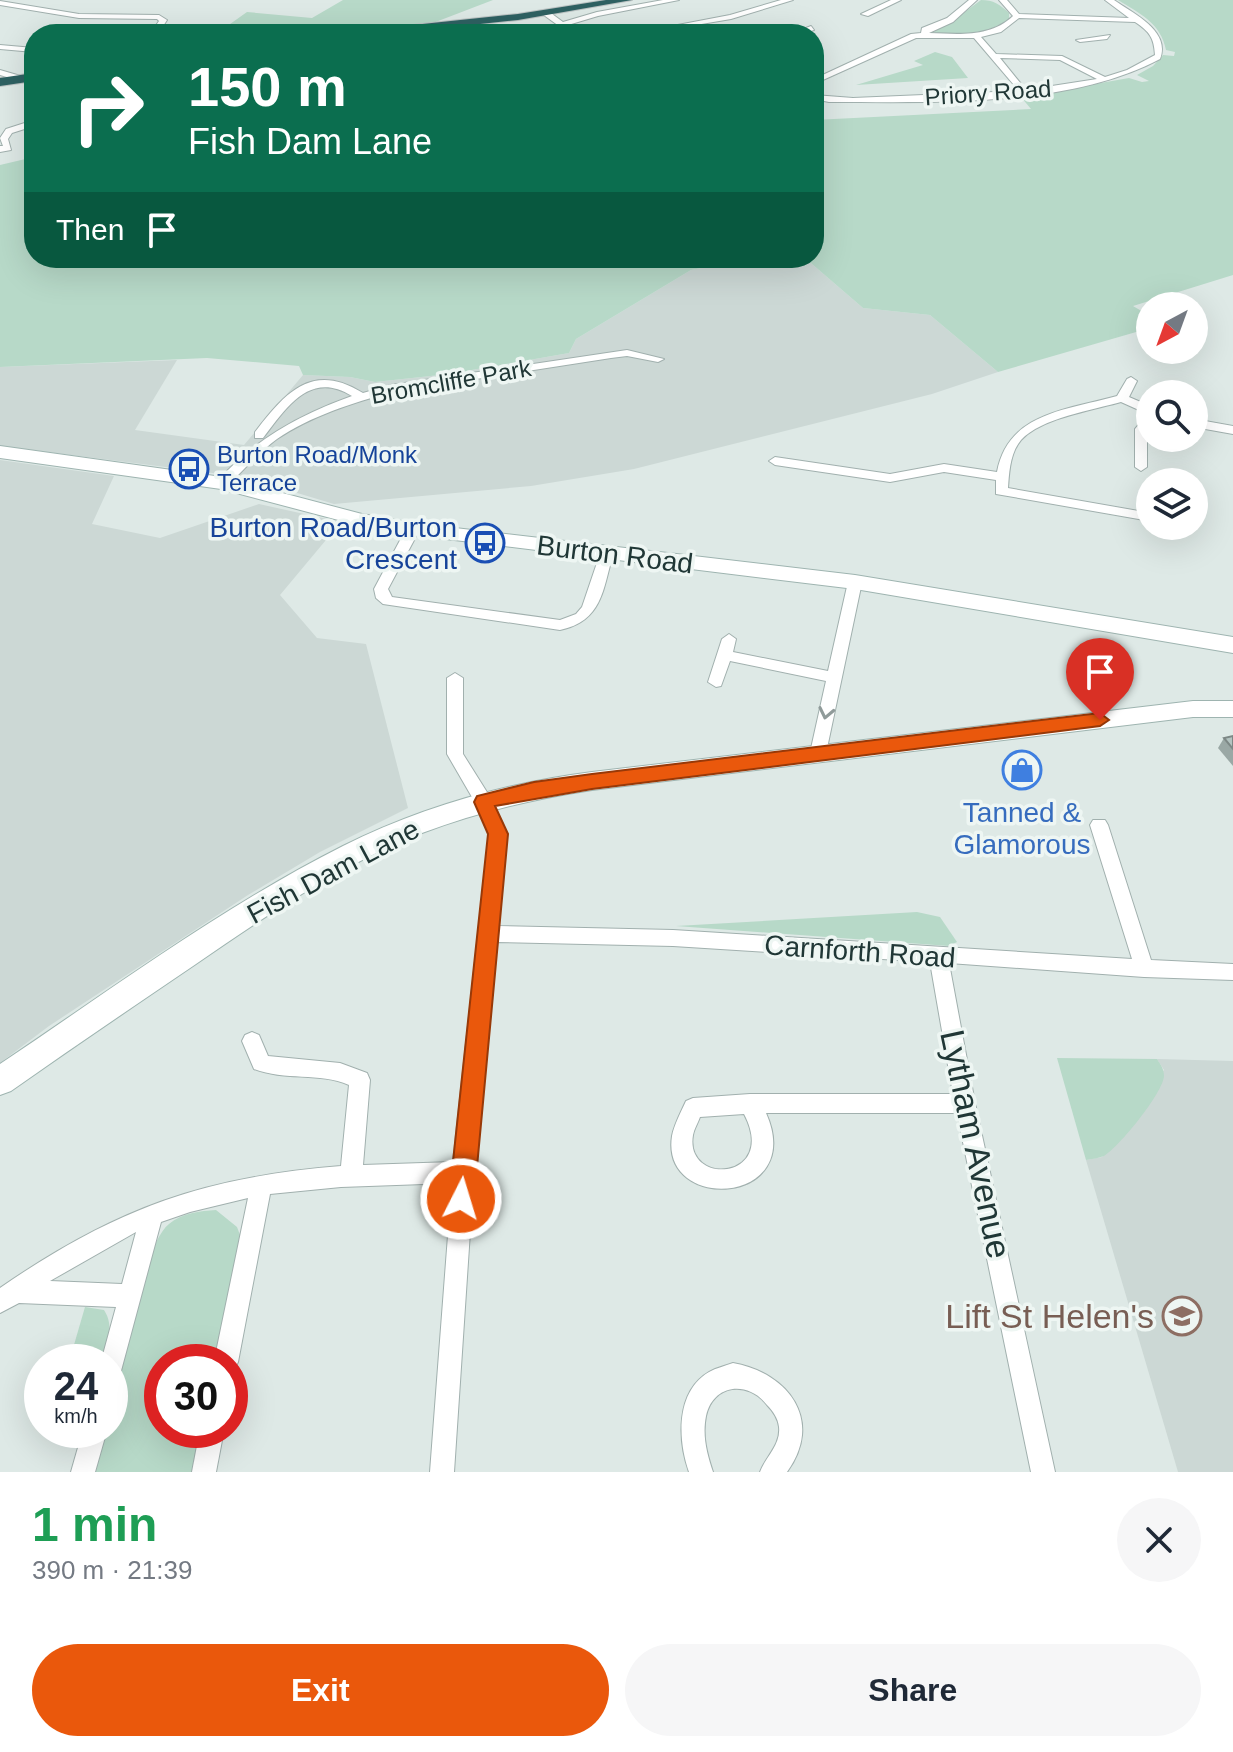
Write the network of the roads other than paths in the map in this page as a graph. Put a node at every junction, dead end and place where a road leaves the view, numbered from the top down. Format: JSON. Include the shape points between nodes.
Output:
{"nodes":[{"id":1,"x":627,"y":0,"type":"edge"},
{"id":2,"x":675,"y":0,"type":"edge"},
{"id":3,"x":789,"y":0,"type":"edge"},
{"id":4,"x":897,"y":0,"type":"edge"},
{"id":5,"x":973,"y":0,"type":"edge"},
{"id":6,"x":1003,"y":0,"type":"edge"},
{"id":7,"x":1109,"y":0,"type":"edge"},
{"id":8,"x":0,"y":3,"type":"edge"},
{"id":9,"x":545,"y":13,"type":"junction"},
{"id":10,"x":865,"y":14,"type":"dead end"},
{"id":11,"x":1017,"y":16,"type":"junction"},
{"id":12,"x":1076,"y":19,"type":"junction"},
{"id":13,"x":1134,"y":20,"type":"junction"},
{"id":14,"x":160,"y":24,"type":"edge"},
{"id":15,"x":446,"y":24,"type":"edge"},
{"id":16,"x":560,"y":24,"type":"edge"},
{"id":17,"x":564,"y":24,"type":"edge"},
{"id":18,"x":690,"y":24,"type":"edge"},
{"id":19,"x":925,"y":35,"type":"junction"},
{"id":20,"x":976,"y":35,"type":"junction"},
{"id":21,"x":1107,"y":37,"type":"dead end"},
{"id":22,"x":0,"y":47,"type":"edge"},
{"id":23,"x":24,"y":49,"type":"edge"},
{"id":24,"x":995,"y":56,"type":"junction"},
{"id":25,"x":0,"y":72,"type":"edge"},
{"id":26,"x":24,"y":77,"type":"edge"},
{"id":27,"x":824,"y":77,"type":"edge"},
{"id":28,"x":24,"y":78,"type":"edge"},
{"id":29,"x":1105,"y":80,"type":"junction"},
{"id":30,"x":0,"y":82,"type":"edge"},
{"id":31,"x":1022,"y":90,"type":"junction"},
{"id":32,"x":824,"y":99,"type":"edge"},
{"id":33,"x":5,"y":130,"type":"edge"},
{"id":34,"x":0,"y":149,"type":"edge"},
{"id":35,"x":658,"y":359,"type":"dead end"},
{"id":36,"x":1131,"y":381,"type":"dead end"},
{"id":37,"x":361,"y":397,"type":"junction"},
{"id":38,"x":1122,"y":398,"type":"junction"},
{"id":39,"x":1136,"y":404,"type":"edge"},
{"id":40,"x":1208,"y":426,"type":"edge"},
{"id":41,"x":1233,"y":430,"type":"edge"},
{"id":42,"x":259,"y":435,"type":"dead end"},
{"id":43,"x":0,"y":452,"type":"edge"},
{"id":44,"x":1141,"y":452,"type":"edge"},
{"id":45,"x":775,"y":461,"type":"dead end"},
{"id":46,"x":1141,"y":467,"type":"dead end"},
{"id":47,"x":222,"y":483,"type":"junction"},
{"id":48,"x":1002,"y":484,"type":"junction"},
{"id":49,"x":1136,"y":514,"type":"edge"},
{"id":50,"x":413,"y":529,"type":"junction"},
{"id":51,"x":606,"y":554,"type":"junction"},
{"id":52,"x":855,"y":582,"type":"junction"},
{"id":53,"x":729,"y":639,"type":"dead end"},
{"id":54,"x":1233,"y":645,"type":"edge"},
{"id":55,"x":724,"y":655,"type":"junction"},
{"id":56,"x":834,"y":677,"type":"junction"},
{"id":57,"x":455,"y":678,"type":"dead end"},
{"id":58,"x":716,"y":682,"type":"dead end"},
{"id":59,"x":1233,"y":709,"type":"edge"},
{"id":60,"x":818,"y":753,"type":"junction"},
{"id":61,"x":484,"y":802,"type":"junction"},
{"id":62,"x":1099,"y":825,"type":"dead end"},
{"id":63,"x":486,"y":934,"type":"junction"},
{"id":64,"x":938,"y":956,"type":"junction"},
{"id":65,"x":1144,"y":969,"type":"junction"},
{"id":66,"x":1233,"y":972,"type":"edge"},
{"id":67,"x":252,"y":1041,"type":"dead end"},
{"id":68,"x":0,"y":1081,"type":"edge"},
{"id":69,"x":965,"y":1103,"type":"junction"},
{"id":70,"x":750,"y":1104,"type":"junction"},
{"id":71,"x":463,"y":1172,"type":"junction"},
{"id":72,"x":351,"y":1175,"type":"junction"},
{"id":73,"x":261,"y":1186,"type":"junction"},
{"id":74,"x":152,"y":1215,"type":"junction"},
{"id":75,"x":7,"y":1296,"type":"edge"},
{"id":76,"x":131,"y":1296,"type":"junction"},
{"id":77,"x":118,"y":1344,"type":"edge"},
{"id":78,"x":230,"y":1344,"type":"edge"},
{"id":79,"x":90,"y":1448,"type":"edge"},
{"id":80,"x":209,"y":1448,"type":"edge"},
{"id":81,"x":83,"y":1472,"type":"edge"},
{"id":82,"x":204,"y":1472,"type":"edge"},
{"id":83,"x":442,"y":1472,"type":"edge"},
{"id":84,"x":701,"y":1472,"type":"edge"},
{"id":85,"x":772,"y":1472,"type":"edge"},
{"id":86,"x":1043,"y":1472,"type":"edge"}],
"edges":[{"from":1,"to":9,"type":"highway"},
{"from":2,"to":17,"type":"street"},
{"from":3,"to":18,"type":"street"},
{"from":4,"to":10,"type":"street"},
{"from":5,"to":19,"type":"street","via":[[950,20],[925,30]]},
{"from":6,"to":11,"type":"street"},
{"from":7,"to":13,"type":"street","name":"Priory Road"},
{"from":8,"to":14,"type":"street","via":[[79,16],[159,17]]},
{"from":9,"to":15,"type":"highway"},
{"from":9,"to":16,"type":"street"},
{"from":11,"to":12,"type":"street"},
{"from":11,"to":20,"type":"street","via":[[1003,28]]},
{"from":12,"to":13,"type":"street"},
{"from":12,"to":21,"type":"street","via":[[1083,38]]},
{"from":13,"to":29,"type":"street","name":"Priory Road","via":[[1153,31],[1157,56]]},
{"from":19,"to":20,"type":"street"},
{"from":19,"to":27,"type":"street"},
{"from":20,"to":24,"type":"street"},
{"from":22,"to":23,"type":"street"},
{"from":24,"to":29,"type":"street","via":[[1062,58]]},
{"from":24,"to":31,"type":"street"},
{"from":25,"to":26,"type":"street"},
{"from":28,"to":30,"type":"highway"},
{"from":29,"to":31,"type":"street","name":"Priory Road"},
{"from":31,"to":32,"type":"street","name":"Priory Road"},
{"from":33,"to":34,"type":"street","via":[[8,148]]},
{"from":35,"to":37,"type":"street","name":"Bromcliffe Park","via":[[611,355]]},
{"from":36,"to":38,"type":"street"},
{"from":37,"to":42,"type":"street","via":[[343,384],[306,386],[286,399]]},
{"from":37,"to":47,"type":"street","name":"Bromcliffe Park","via":[[272,437]]},
{"from":38,"to":39,"type":"street"},
{"from":38,"to":48,"type":"street","via":[[1042,422],[1018,435],[1007,455]]},
{"from":40,"to":41,"type":"street"},
{"from":43,"to":47,"type":"street","name":"Burton Road"},
{"from":44,"to":46,"type":"street"},
{"from":45,"to":48,"type":"street","via":[[890,478],[944,468]]},
{"from":47,"to":50,"type":"street","name":"Burton Road"},
{"from":48,"to":49,"type":"street"},
{"from":50,"to":51,"type":"street","name":"Burton Road"},
{"from":50,"to":51,"type":"street","via":[[381,589],[383,598],[560,625],[573,624],[588,613]]},
{"from":51,"to":52,"type":"street","name":"Burton Road"},
{"from":52,"to":54,"type":"street","name":"Burton Road"},
{"from":52,"to":56,"type":"street"},
{"from":53,"to":55,"type":"street"},
{"from":55,"to":56,"type":"street"},
{"from":55,"to":58,"type":"street"},
{"from":56,"to":60,"type":"street","one_way":true},
{"from":57,"to":61,"type":"street","via":[[455,754]]},
{"from":59,"to":60,"type":"street","name":"Fish Dam Lane","via":[[1193,709]]},
{"from":60,"to":61,"type":"street","name":"Fish Dam Lane","via":[[534,789]]},
{"from":61,"to":63,"type":"street","via":[[498,834]]},
{"from":61,"to":68,"type":"street","name":"Fish Dam Lane","via":[[411,827],[265,902]]},
{"from":62,"to":65,"type":"street"},
{"from":63,"to":64,"type":"street","name":"Carnforth Road","via":[[584,933]]},
{"from":63,"to":71,"type":"street"},
{"from":64,"to":65,"type":"street","name":"Carnforth Road"},
{"from":64,"to":69,"type":"street","name":"Lytham Avenue"},
{"from":65,"to":66,"type":"street","name":"Carnforth Road"},
{"from":67,"to":72,"type":"street","via":[[261,1063],[281,1070],[349,1072],[360,1080]]},
{"from":69,"to":70,"type":"street"},
{"from":69,"to":86,"type":"street","name":"Lytham Avenue"},
{"from":70,"to":70,"type":"street","via":[[693,1108],[682,1126],[680,1145],[687,1164],[703,1178],[724,1182],[747,1175],[760,1159],[764,1139]]},
{"from":71,"to":72,"type":"street"},
{"from":71,"to":83,"type":"street"},
{"from":72,"to":73,"type":"street"},
{"from":73,"to":74,"type":"street"},
{"from":73,"to":78,"type":"street"},
{"from":74,"to":75,"type":"street","via":[[99,1240]]},
{"from":74,"to":76,"type":"street"},
{"from":75,"to":76,"type":"street"},
{"from":76,"to":77,"type":"street"},
{"from":79,"to":81,"type":"street"},
{"from":80,"to":82,"type":"street"},
{"from":84,"to":85,"type":"street","via":[[692,1445],[693,1414],[705,1389],[724,1376],[745,1375],[770,1387],[787,1412],[793,1441]]}]}
